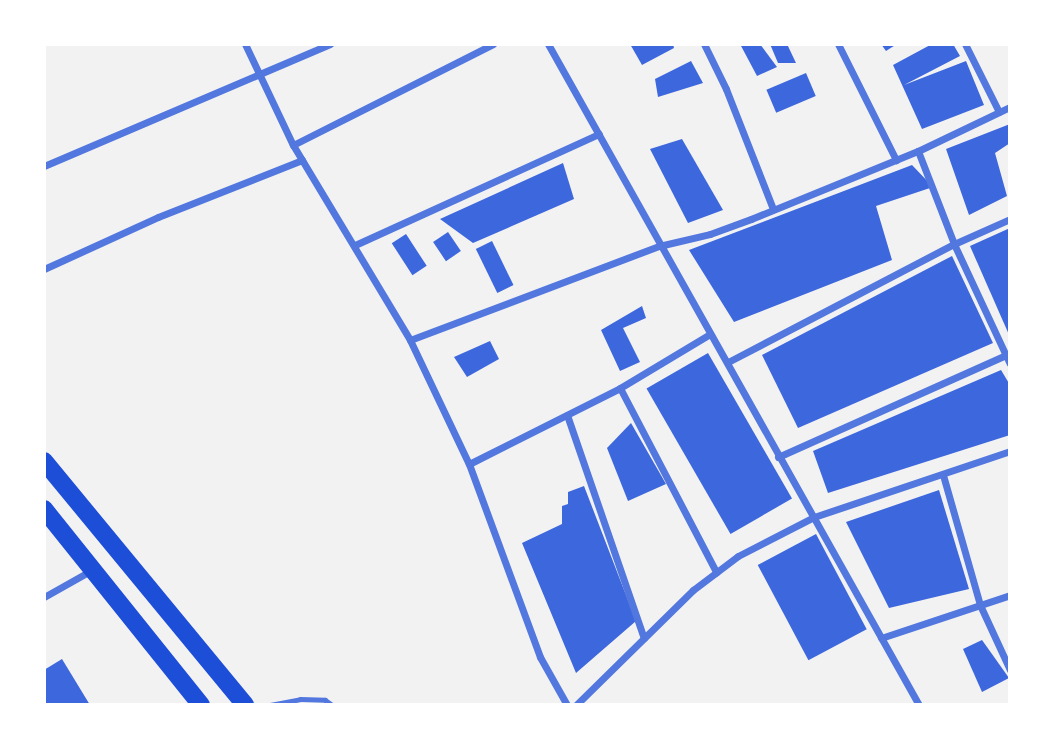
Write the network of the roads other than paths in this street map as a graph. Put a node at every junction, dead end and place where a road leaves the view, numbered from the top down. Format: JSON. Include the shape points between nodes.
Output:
{"nodes":[{"id":1,"x":245,"y":44,"type":"edge"},
{"id":2,"x":330,"y":44,"type":"edge"},
{"id":3,"x":493,"y":44,"type":"edge"},
{"id":4,"x":548,"y":44,"type":"edge"},
{"id":5,"x":705,"y":44,"type":"edge"},
{"id":6,"x":838,"y":44,"type":"edge"},
{"id":7,"x":965,"y":44,"type":"edge"},
{"id":8,"x":257,"y":73,"type":"junction"},
{"id":9,"x":1010,"y":107,"type":"edge"},
{"id":10,"x":999,"y":112,"type":"junction"},
{"id":11,"x":599,"y":134,"type":"junction"},
{"id":12,"x":293,"y":145,"type":"junction"},
{"id":13,"x":918,"y":151,"type":"junction"},
{"id":14,"x":302,"y":160,"type":"junction"},
{"id":15,"x":896,"y":160,"type":"junction"},
{"id":16,"x":44,"y":166,"type":"edge"},
{"id":17,"x":774,"y":209,"type":"junction"},
{"id":18,"x":1010,"y":219,"type":"edge"},
{"id":19,"x":954,"y":244,"type":"junction"},
{"id":20,"x":355,"y":245,"type":"junction"},
{"id":21,"x":659,"y":246,"type":"junction"},
{"id":22,"x":44,"y":269,"type":"edge"},
{"id":23,"x":710,"y":334,"type":"junction"},
{"id":24,"x":410,"y":340,"type":"junction"},
{"id":25,"x":1008,"y":354,"type":"edge"},
{"id":26,"x":729,"y":362,"type":"junction"},
{"id":27,"x":1010,"y":364,"type":"edge"},
{"id":28,"x":620,"y":388,"type":"junction"},
{"id":29,"x":567,"y":415,"type":"junction"},
{"id":30,"x":1010,"y":451,"type":"edge"},
{"id":31,"x":778,"y":457,"type":"junction"},
{"id":32,"x":44,"y":461,"type":"edge"},
{"id":33,"x":469,"y":464,"type":"junction"},
{"id":34,"x":943,"y":475,"type":"junction"},
{"id":35,"x":44,"y":509,"type":"edge"},
{"id":36,"x":814,"y":517,"type":"junction"},
{"id":37,"x":93,"y":570,"type":"junction"},
{"id":38,"x":716,"y":572,"type":"junction"},
{"id":39,"x":1010,"y":595,"type":"edge"},
{"id":40,"x":44,"y":597,"type":"edge"},
{"id":41,"x":980,"y":605,"type":"junction"},
{"id":42,"x":644,"y":638,"type":"junction"},
{"id":43,"x":881,"y":638,"type":"junction"},
{"id":44,"x":1010,"y":670,"type":"edge"},
{"id":45,"x":201,"y":705,"type":"edge"},
{"id":46,"x":245,"y":705,"type":"edge"},
{"id":47,"x":270,"y":705,"type":"edge"},
{"id":48,"x":331,"y":705,"type":"edge"},
{"id":49,"x":567,"y":705,"type":"edge"},
{"id":50,"x":576,"y":705,"type":"edge"},
{"id":51,"x":919,"y":705,"type":"edge"}],
"edges":[{"from":1,"to":8,"type":"street"},
{"from":2,"to":8,"type":"street"},
{"from":3,"to":12,"type":"street"},
{"from":4,"to":11,"type":"street"},
{"from":5,"to":17,"type":"street"},
{"from":6,"to":15,"type":"street"},
{"from":7,"to":10,"type":"street"},
{"from":8,"to":12,"type":"street"},
{"from":8,"to":16,"type":"street"},
{"from":9,"to":10,"type":"street"},
{"from":10,"to":13,"type":"street"},
{"from":11,"to":20,"type":"street"},
{"from":11,"to":21,"type":"street"},
{"from":12,"to":14,"type":"street"},
{"from":13,"to":15,"type":"street"},
{"from":13,"to":19,"type":"street"},
{"from":14,"to":20,"type":"street"},
{"from":14,"to":22,"type":"street","via":[[158,217]]},
{"from":15,"to":17,"type":"street"},
{"from":17,"to":21,"type":"street","via":[[710,234]]},
{"from":18,"to":19,"type":"street"},
{"from":19,"to":25,"type":"street"},
{"from":19,"to":26,"type":"street"},
{"from":20,"to":24,"type":"street"},
{"from":21,"to":23,"type":"street"},
{"from":21,"to":24,"type":"street"},
{"from":23,"to":26,"type":"street"},
{"from":23,"to":28,"type":"street"},
{"from":24,"to":33,"type":"street"},
{"from":25,"to":27,"type":"street"},
{"from":25,"to":31,"type":"street"},
{"from":26,"to":31,"type":"street"},
{"from":28,"to":29,"type":"street"},
{"from":28,"to":38,"type":"street"},
{"from":29,"to":33,"type":"street"},
{"from":29,"to":42,"type":"street"},
{"from":30,"to":34,"type":"street"},
{"from":31,"to":36,"type":"street"},
{"from":32,"to":46,"type":"highway"},
{"from":33,"to":49,"type":"street","via":[[540,657]]},
{"from":34,"to":36,"type":"street"},
{"from":34,"to":41,"type":"street"},
{"from":35,"to":37,"type":"highway"},
{"from":36,"to":38,"type":"street"},
{"from":36,"to":43,"type":"street"},
{"from":37,"to":40,"type":"street"},
{"from":37,"to":45,"type":"highway"},
{"from":38,"to":42,"type":"street"},
{"from":39,"to":41,"type":"street"},
{"from":41,"to":43,"type":"street"},
{"from":41,"to":44,"type":"street"},
{"from":42,"to":50,"type":"street"},
{"from":43,"to":51,"type":"street"},
{"from":47,"to":48,"type":"lane","via":[[300,699],[325,700]]}]}
